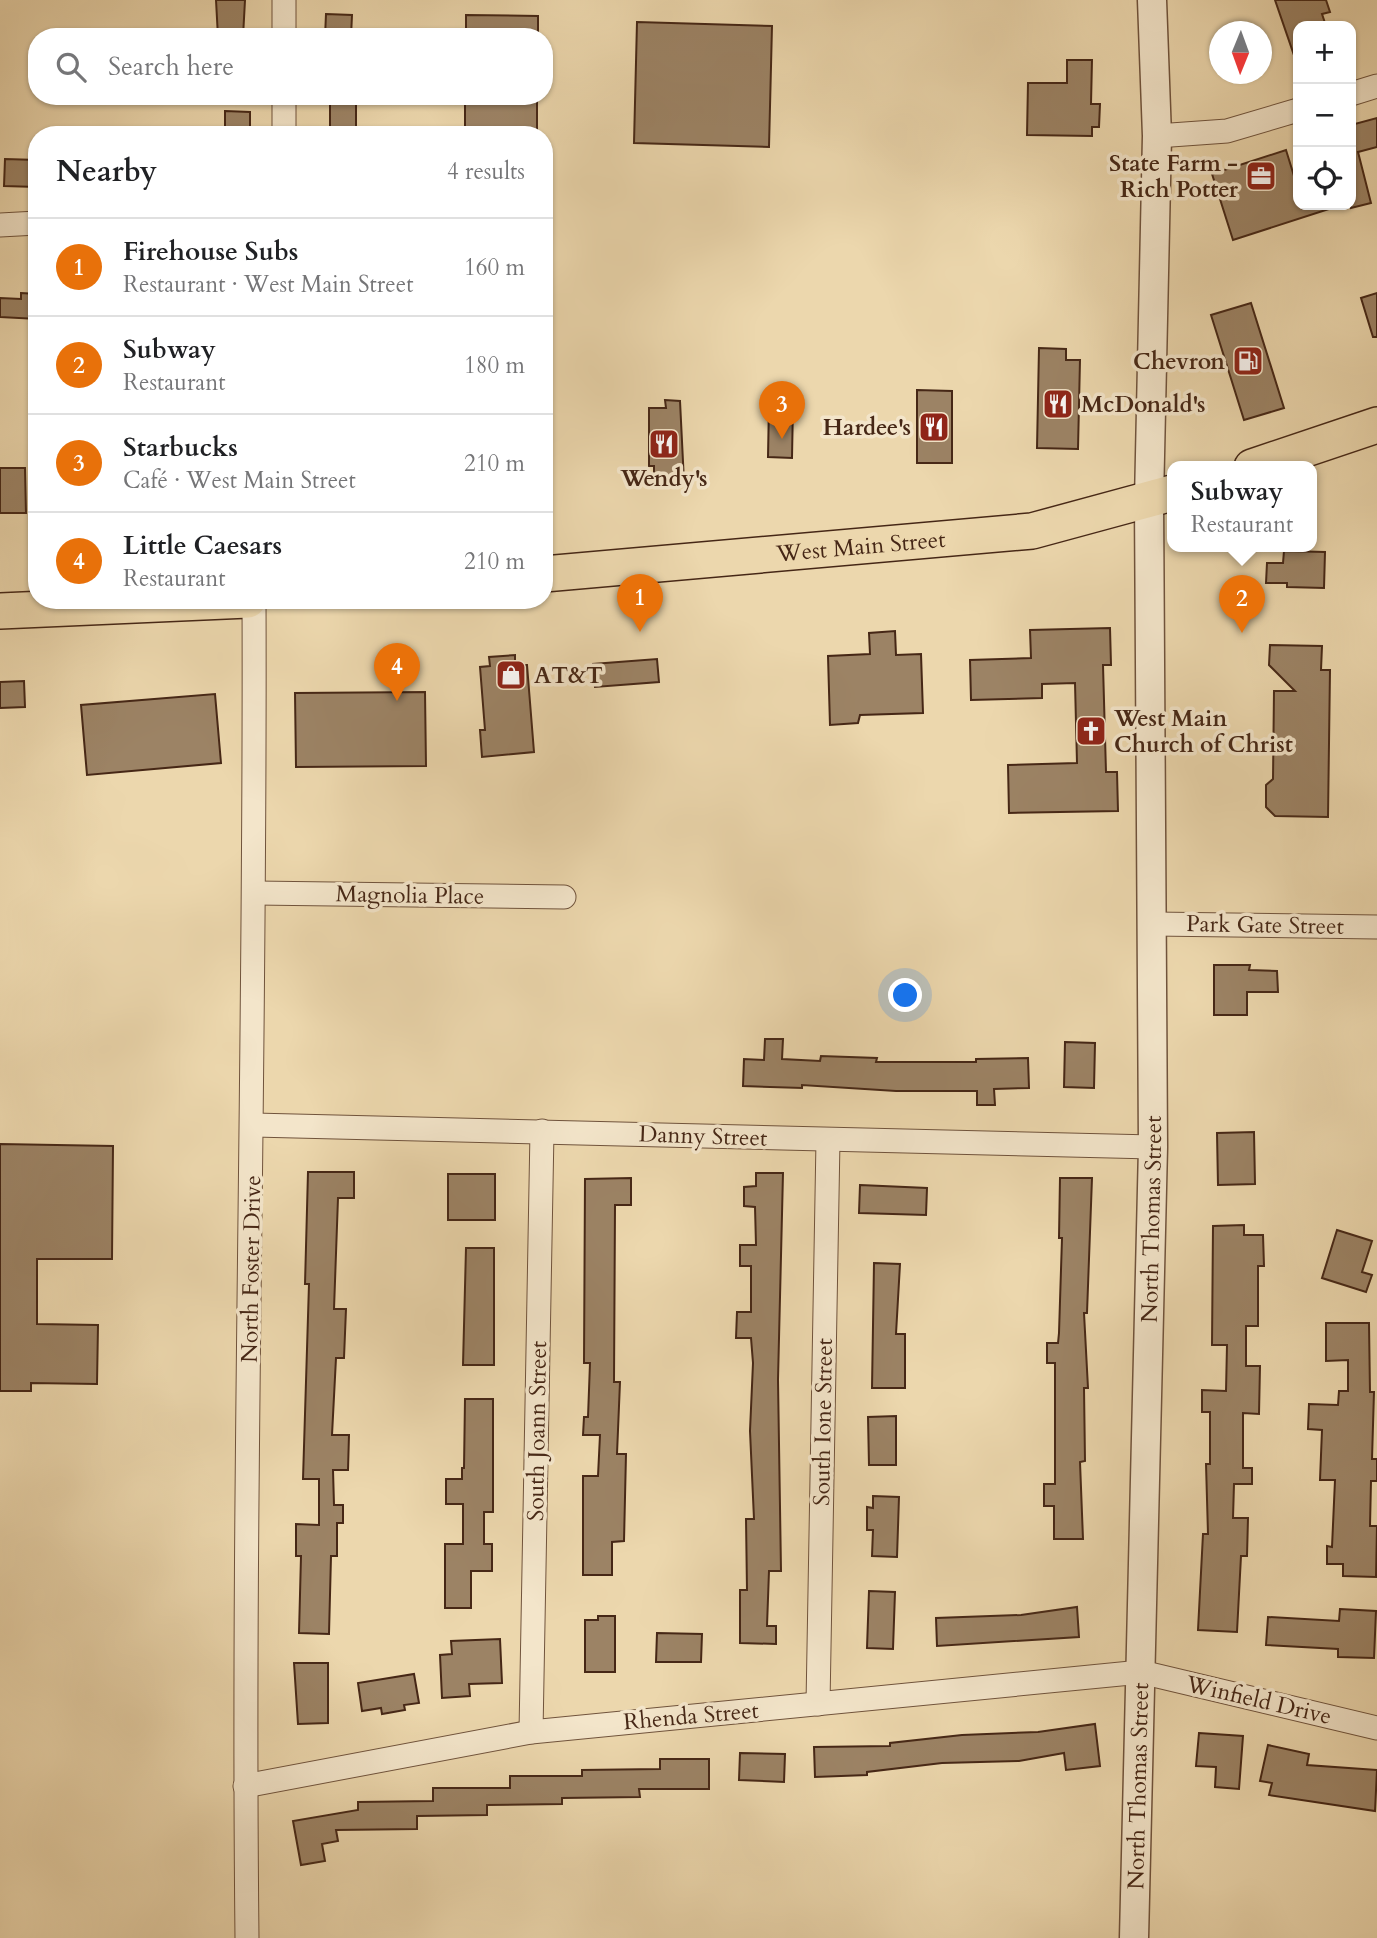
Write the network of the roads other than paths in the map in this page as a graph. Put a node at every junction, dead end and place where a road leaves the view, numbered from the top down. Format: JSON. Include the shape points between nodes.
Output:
{"nodes":[{"id":1,"x":284,"y":0,"type":"edge"},
{"id":2,"x":1152,"y":0,"type":"edge"},
{"id":3,"x":284,"y":28,"type":"edge"},
{"id":4,"x":1377,"y":86,"type":"edge"},
{"id":5,"x":1356,"y":92,"type":"edge"},
{"id":6,"x":284,"y":105,"type":"edge"},
{"id":7,"x":1293,"y":111,"type":"edge"},
{"id":8,"x":284,"y":126,"type":"edge"},
{"id":9,"x":1157,"y":136,"type":"junction"},
{"id":10,"x":28,"y":223,"type":"edge"},
{"id":11,"x":0,"y":225,"type":"edge"},
{"id":12,"x":1377,"y":425,"type":"edge"},
{"id":13,"x":1270,"y":461,"type":"edge"},
{"id":14,"x":1161,"y":497,"type":"edge"},
{"id":15,"x":553,"y":573,"type":"edge"},
{"id":16,"x":45,"y":609,"type":"edge"},
{"id":17,"x":254,"y":609,"type":"edge"},
{"id":18,"x":0,"y":611,"type":"edge"},
{"id":19,"x":255,"y":893,"type":"junction"},
{"id":20,"x":564,"y":897,"type":"dead end"},
{"id":21,"x":1153,"y":924,"type":"junction"},
{"id":22,"x":1377,"y":927,"type":"edge"},
{"id":23,"x":253,"y":1125,"type":"junction"},
{"id":24,"x":542,"y":1130,"type":"junction"},
{"id":25,"x":828,"y":1140,"type":"junction"},
{"id":26,"x":1153,"y":1147,"type":"junction"},
{"id":27,"x":1141,"y":1672,"type":"junction"},
{"id":28,"x":818,"y":1704,"type":"junction"},
{"id":29,"x":1377,"y":1728,"type":"edge"},
{"id":30,"x":531,"y":1732,"type":"junction"},
{"id":31,"x":245,"y":1786,"type":"junction"},
{"id":32,"x":247,"y":1938,"type":"edge"},
{"id":33,"x":1134,"y":1938,"type":"edge"}],
"edges":[{"from":1,"to":3,"type":"street"},
{"from":2,"to":9,"type":"street","name":"North Thomas Street"},
{"from":4,"to":5,"type":"street"},
{"from":6,"to":8,"type":"street"},
{"from":7,"to":9,"type":"street","via":[[1227,131]]},
{"from":9,"to":14,"type":"street","name":"North Thomas Street"},
{"from":10,"to":11,"type":"street"},
{"from":12,"to":13,"type":"main road"},
{"from":14,"to":15,"type":"main road","name":"West Main Street","via":[[1032,531]]},
{"from":14,"to":21,"type":"street","name":"North Thomas Street"},
{"from":16,"to":18,"type":"main road"},
{"from":17,"to":19,"type":"street","name":"North Foster Drive"},
{"from":19,"to":20,"type":"street","name":"Magnolia Place"},
{"from":19,"to":23,"type":"street","name":"North Foster Drive"},
{"from":21,"to":22,"type":"street","name":"Park Gate Street"},
{"from":21,"to":26,"type":"street","name":"North Thomas Street"},
{"from":23,"to":24,"type":"street","name":"Danny Street"},
{"from":23,"to":31,"type":"street","name":"North Foster Drive"},
{"from":24,"to":25,"type":"street","name":"Danny Street"},
{"from":24,"to":30,"type":"street","name":"South Joann Street"},
{"from":25,"to":26,"type":"street","name":"Danny Street"},
{"from":25,"to":28,"type":"street","name":"South Ione Street"},
{"from":26,"to":27,"type":"street","name":"North Thomas Street"},
{"from":27,"to":28,"type":"street","name":"Rhenda Street"},
{"from":27,"to":29,"type":"street","name":"Winfield Drive"},
{"from":27,"to":33,"type":"street","name":"North Thomas Street"},
{"from":28,"to":30,"type":"street","name":"Rhenda Street"},
{"from":30,"to":31,"type":"street","name":"Rhenda Street"},
{"from":31,"to":32,"type":"street","name":"North Foster Drive"}]}
